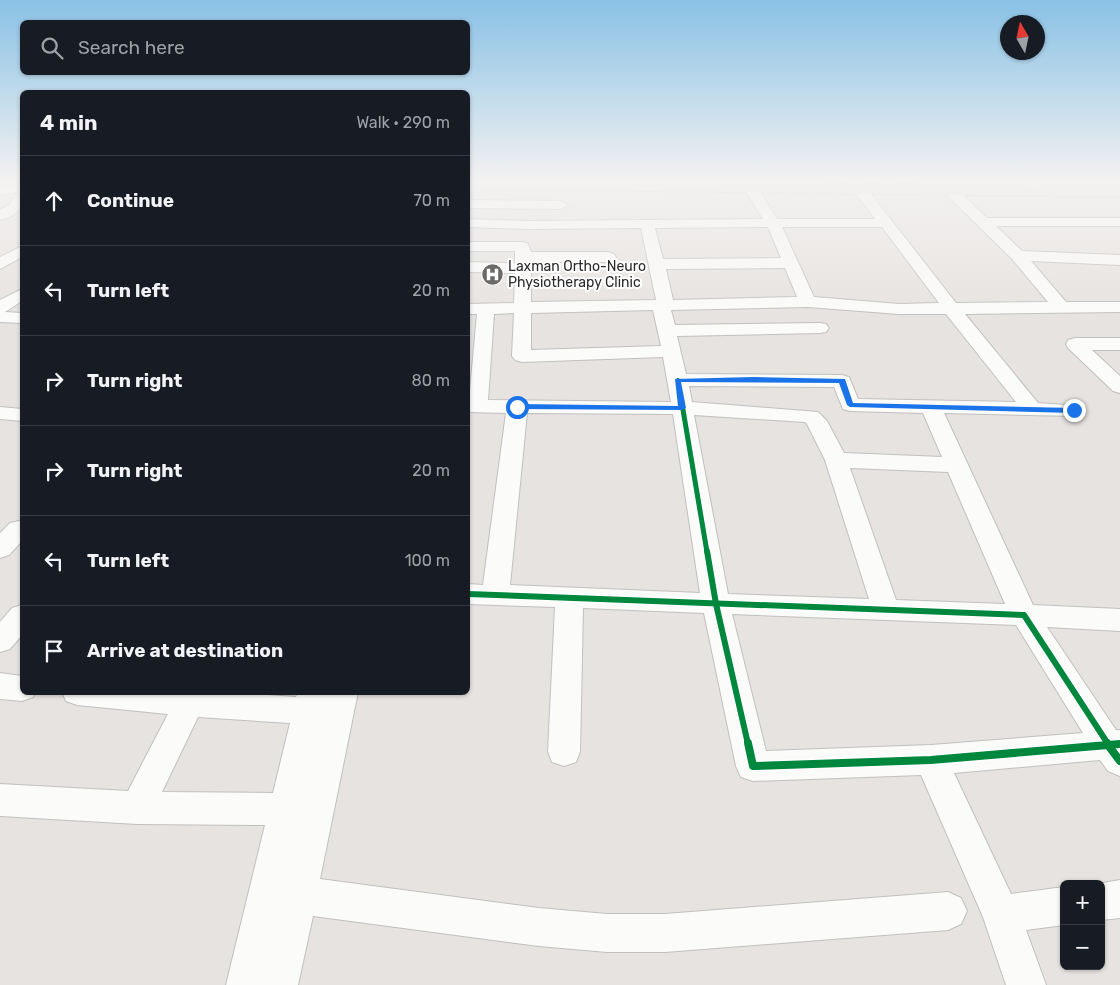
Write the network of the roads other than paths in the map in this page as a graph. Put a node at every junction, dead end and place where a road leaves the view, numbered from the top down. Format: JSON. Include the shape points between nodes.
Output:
{"nodes":[{"id":1,"x":647,"y":226,"type":"edge"},
{"id":2,"x":774,"y":226,"type":"edge"},
{"id":3,"x":887,"y":226,"type":"edge"},
{"id":4,"x":988,"y":226,"type":"edge"},
{"id":5,"x":1075,"y":226,"type":"edge"},
{"id":6,"x":470,"y":246,"type":"edge"},
{"id":7,"x":20,"y":251,"type":"edge"},
{"id":8,"x":1018,"y":256,"type":"junction"},
{"id":9,"x":608,"y":257,"type":"dead end"},
{"id":10,"x":523,"y":262,"type":"junction"},
{"id":11,"x":789,"y":262,"type":"junction"},
{"id":12,"x":0,"y":264,"type":"edge"},
{"id":13,"x":657,"y":264,"type":"junction"},
{"id":14,"x":1114,"y":264,"type":"edge"},
{"id":15,"x":470,"y":267,"type":"edge"},
{"id":16,"x":20,"y":295,"type":"edge"},
{"id":17,"x":808,"y":302,"type":"junction"},
{"id":18,"x":663,"y":305,"type":"junction"},
{"id":19,"x":1061,"y":307,"type":"junction"},
{"id":20,"x":1120,"y":307,"type":"edge"},
{"id":21,"x":0,"y":308,"type":"edge"},
{"id":22,"x":522,"y":308,"type":"junction"},
{"id":23,"x":951,"y":308,"type":"junction"},
{"id":24,"x":477,"y":309,"type":"edge"},
{"id":25,"x":0,"y":317,"type":"edge"},
{"id":26,"x":20,"y":318,"type":"edge"},
{"id":27,"x":820,"y":328,"type":"dead end"},
{"id":28,"x":667,"y":331,"type":"junction"},
{"id":29,"x":1120,"y":344,"type":"edge"},
{"id":30,"x":672,"y":351,"type":"junction"},
{"id":31,"x":678,"y":380,"type":"junction"},
{"id":32,"x":1120,"y":386,"type":"edge"},
{"id":33,"x":472,"y":406,"type":"edge"},
{"id":34,"x":517,"y":407,"type":"junction"},
{"id":35,"x":931,"y":407,"type":"junction"},
{"id":36,"x":682,"y":408,"type":"junction"},
{"id":37,"x":1032,"y":409,"type":"junction"},
{"id":38,"x":1074,"y":410,"type":"dead end"},
{"id":39,"x":0,"y":413,"type":"edge"},
{"id":40,"x":20,"y":415,"type":"edge"},
{"id":41,"x":836,"y":460,"type":"junction"},
{"id":42,"x":958,"y":465,"type":"junction"},
{"id":43,"x":14,"y":528,"type":"edge"},
{"id":44,"x":0,"y":549,"type":"edge"},
{"id":45,"x":470,"y":594,"type":"edge"},
{"id":46,"x":495,"y":596,"type":"junction"},
{"id":47,"x":569,"y":598,"type":"junction"},
{"id":48,"x":716,"y":604,"type":"junction"},
{"id":49,"x":886,"y":610,"type":"junction"},
{"id":50,"x":1024,"y":615,"type":"junction"},
{"id":51,"x":20,"y":618,"type":"edge"},
{"id":52,"x":1120,"y":620,"type":"edge"},
{"id":53,"x":0,"y":641,"type":"edge"},
{"id":54,"x":0,"y":686,"type":"edge"},
{"id":55,"x":20,"y":688,"type":"edge"},
{"id":56,"x":105,"y":695,"type":"edge"},
{"id":57,"x":342,"y":695,"type":"edge"},
{"id":58,"x":311,"y":702,"type":"edge"},
{"id":59,"x":189,"y":704,"type":"junction"},
{"id":60,"x":1116,"y":750,"type":"edge"},
{"id":61,"x":564,"y":752,"type":"dead end"},
{"id":62,"x":931,"y":760,"type":"junction"},
{"id":63,"x":0,"y":800,"type":"edge"},
{"id":64,"x":137,"y":808,"type":"junction"},
{"id":65,"x":303,"y":808,"type":"junction"},
{"id":66,"x":298,"y":895,"type":"junction"},
{"id":67,"x":1120,"y":899,"type":"edge"},
{"id":68,"x":1105,"y":901,"type":"edge"},
{"id":69,"x":1060,"y":907,"type":"edge"},
{"id":70,"x":948,"y":911,"type":"dead end"},
{"id":71,"x":1001,"y":914,"type":"junction"},
{"id":72,"x":246,"y":985,"type":"edge"},
{"id":73,"x":278,"y":985,"type":"edge"},
{"id":74,"x":1026,"y":985,"type":"edge"}],
"edges":[{"from":1,"to":13,"type":"street"},
{"from":2,"to":11,"type":"street"},
{"from":3,"to":23,"type":"street"},
{"from":4,"to":8,"type":"street"},
{"from":5,"to":14,"type":"street"},
{"from":6,"to":10,"type":"street","via":[[521,246]]},
{"from":7,"to":12,"type":"street"},
{"from":8,"to":14,"type":"street"},
{"from":8,"to":19,"type":"street"},
{"from":9,"to":10,"type":"street"},
{"from":10,"to":15,"type":"street"},
{"from":10,"to":22,"type":"street"},
{"from":11,"to":13,"type":"street"},
{"from":11,"to":17,"type":"street"},
{"from":13,"to":18,"type":"street"},
{"from":16,"to":21,"type":"street"},
{"from":17,"to":18,"type":"street"},
{"from":17,"to":23,"type":"street","via":[[899,309]]},
{"from":18,"to":22,"type":"street"},
{"from":18,"to":28,"type":"street"},
{"from":19,"to":20,"type":"street"},
{"from":19,"to":23,"type":"street"},
{"from":22,"to":24,"type":"street"},
{"from":22,"to":30,"type":"street","via":[[522,356]]},
{"from":23,"to":37,"type":"street"},
{"from":24,"to":33,"type":"street"},
{"from":25,"to":26,"type":"street"},
{"from":27,"to":28,"type":"street"},
{"from":28,"to":30,"type":"street"},
{"from":29,"to":32,"type":"street","via":[[1075,344]]},
{"from":30,"to":31,"type":"street"},
{"from":31,"to":35,"type":"street","via":[[842,381],[850,405]]},
{"from":31,"to":36,"type":"street"},
{"from":33,"to":34,"type":"street"},
{"from":34,"to":36,"type":"street"},
{"from":34,"to":46,"type":"street"},
{"from":35,"to":37,"type":"street"},
{"from":35,"to":42,"type":"street"},
{"from":36,"to":41,"type":"street","via":[[811,416]]},
{"from":36,"to":48,"type":"street"},
{"from":37,"to":38,"type":"street"},
{"from":39,"to":40,"type":"street"},
{"from":41,"to":42,"type":"street"},
{"from":41,"to":49,"type":"street"},
{"from":42,"to":50,"type":"street"},
{"from":43,"to":44,"type":"street"},
{"from":45,"to":46,"type":"street"},
{"from":46,"to":47,"type":"street"},
{"from":47,"to":48,"type":"street"},
{"from":47,"to":61,"type":"street"},
{"from":48,"to":49,"type":"street"},
{"from":48,"to":62,"type":"street","via":[[753,766]]},
{"from":49,"to":50,"type":"street"},
{"from":50,"to":52,"type":"street"},
{"from":50,"to":60,"type":"street"},
{"from":51,"to":53,"type":"street"},
{"from":54,"to":55,"type":"street"},
{"from":56,"to":59,"type":"street"},
{"from":57,"to":65,"type":"street"},
{"from":58,"to":59,"type":"street"},
{"from":58,"to":65,"type":"street"},
{"from":59,"to":64,"type":"street"},
{"from":60,"to":62,"type":"street"},
{"from":62,"to":71,"type":"street"},
{"from":63,"to":64,"type":"street"},
{"from":64,"to":65,"type":"street"},
{"from":65,"to":66,"type":"street"},
{"from":65,"to":72,"type":"street"},
{"from":66,"to":70,"type":"street","via":[[539,928],[607,933],[665,933]]},
{"from":66,"to":73,"type":"street"},
{"from":67,"to":68,"type":"street"},
{"from":69,"to":71,"type":"street"},
{"from":71,"to":74,"type":"street"}]}
